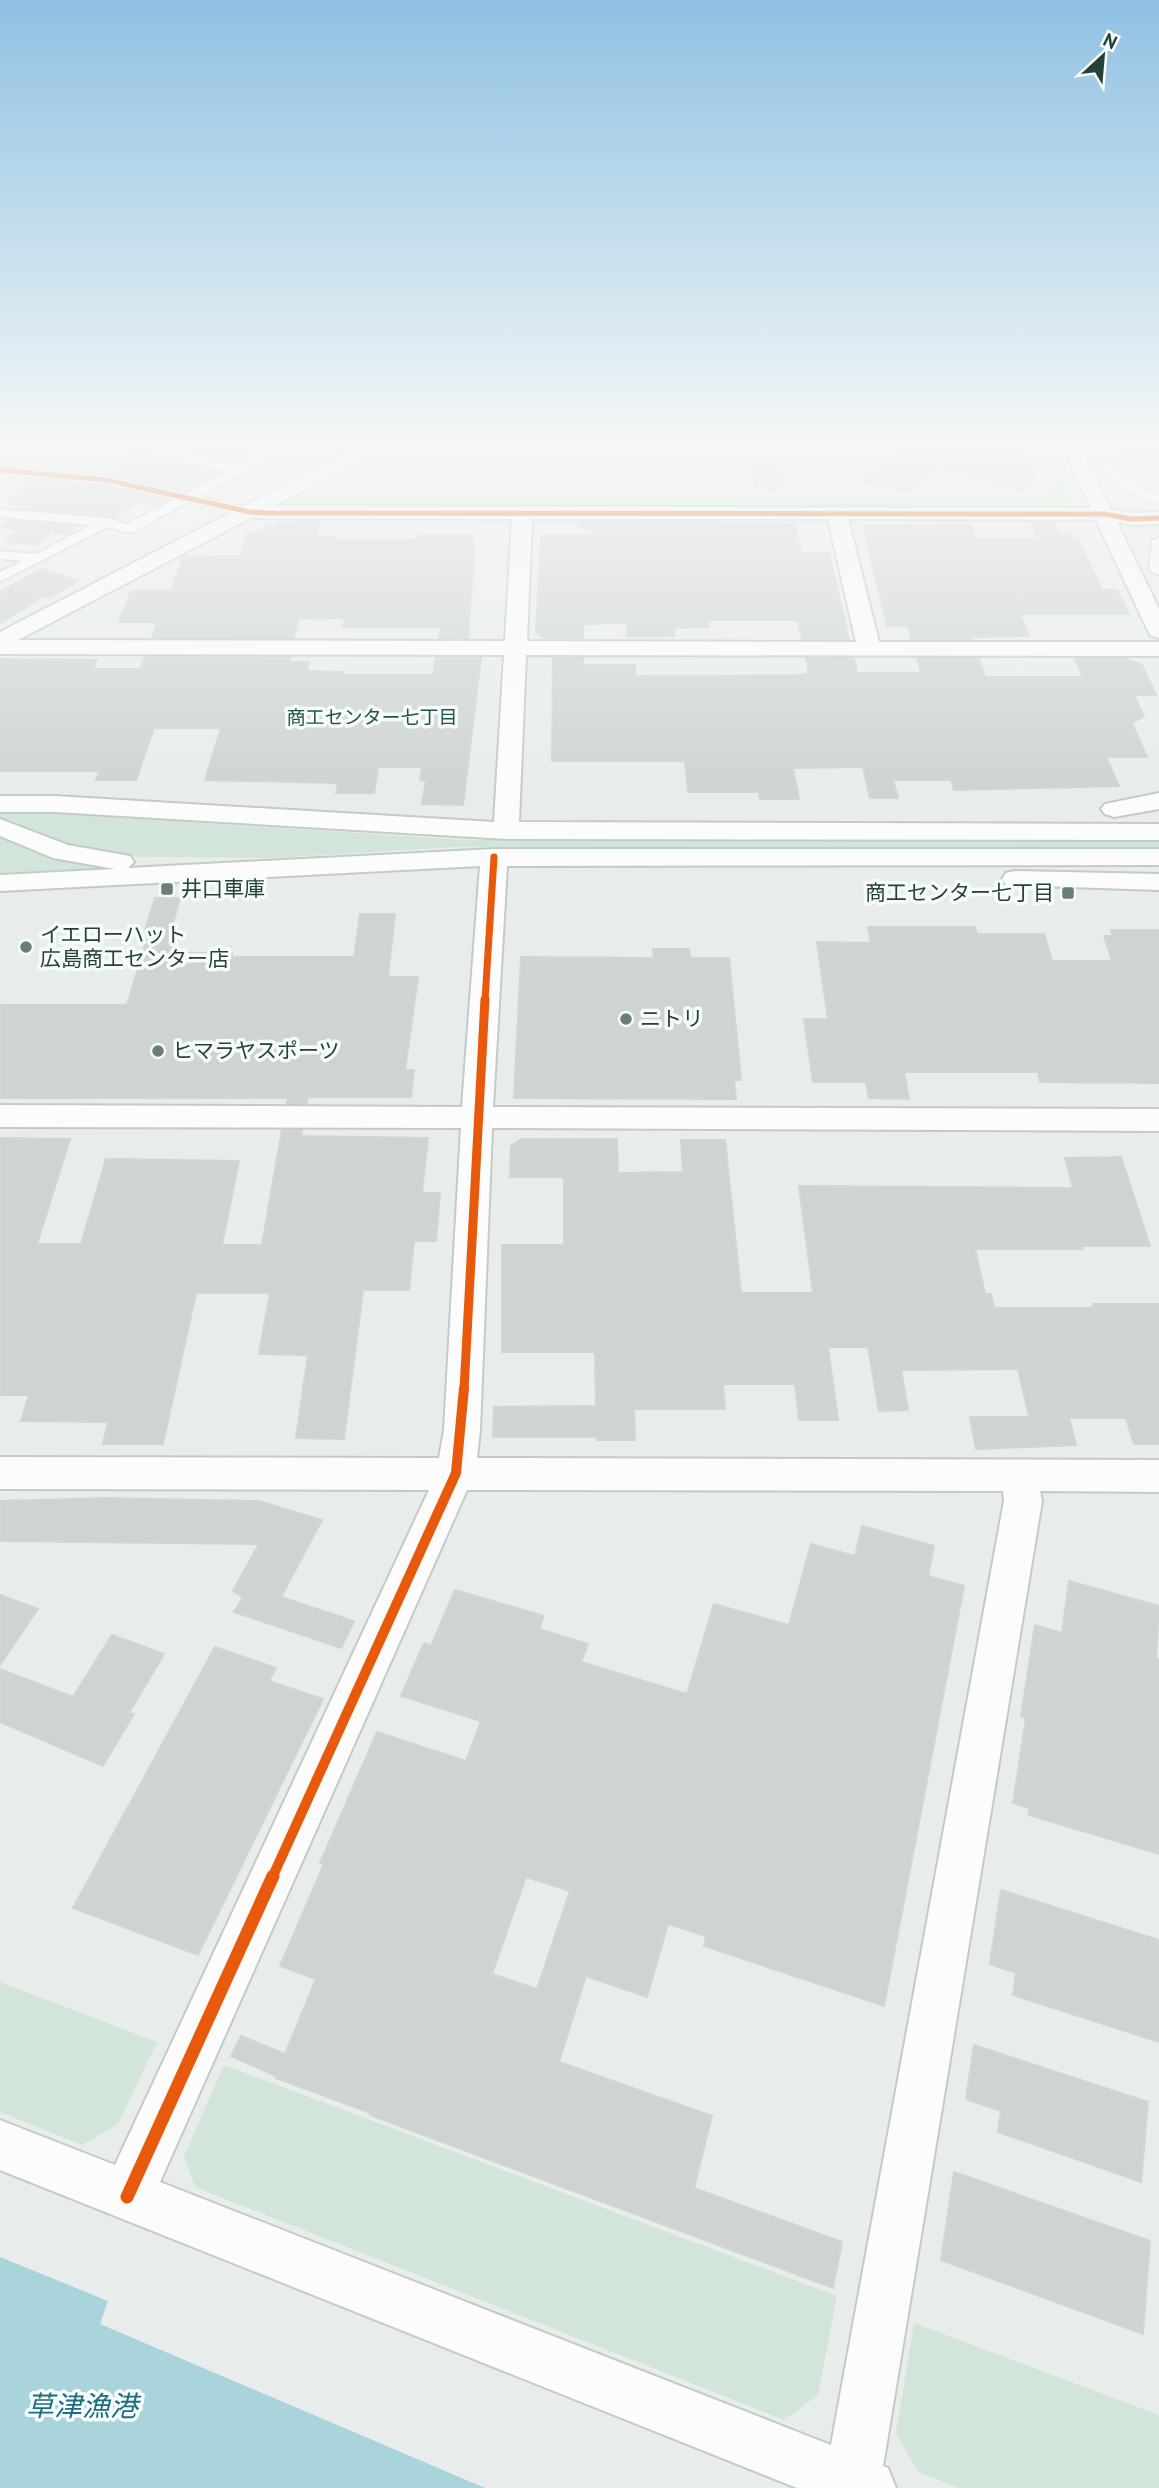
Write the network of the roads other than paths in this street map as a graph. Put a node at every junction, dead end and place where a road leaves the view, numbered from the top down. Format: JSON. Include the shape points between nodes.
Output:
{"nodes":[{"id":1,"x":13,"y":556,"type":"edge"},
{"id":2,"x":40,"y":556,"type":"edge"},
{"id":3,"x":166,"y":556,"type":"edge"},
{"id":4,"x":520,"y":556,"type":"edge"},
{"id":5,"x":847,"y":556,"type":"edge"},
{"id":6,"x":1124,"y":556,"type":"edge"},
{"id":7,"x":1150,"y":556,"type":"edge"},
{"id":8,"x":36,"y":558,"type":"junction"},
{"id":9,"x":1157,"y":573,"type":"edge"},
{"id":10,"x":0,"y":578,"type":"edge"},
{"id":11,"x":1159,"y":631,"type":"edge"},
{"id":12,"x":0,"y":644,"type":"edge"},
{"id":13,"x":869,"y":648,"type":"junction"},
{"id":14,"x":515,"y":649,"type":"junction"},
{"id":15,"x":1159,"y":649,"type":"edge"},
{"id":16,"x":1159,"y":801,"type":"edge"},
{"id":17,"x":0,"y":804,"type":"edge"},
{"id":18,"x":1159,"y":808,"type":"edge"},
{"id":19,"x":1114,"y":809,"type":"junction"},
{"id":20,"x":0,"y":827,"type":"edge"},
{"id":21,"x":582,"y":830,"type":"junction"},
{"id":22,"x":1159,"y":832,"type":"edge"},
{"id":23,"x":500,"y":844,"type":"junction"},
{"id":24,"x":598,"y":856,"type":"junction"},
{"id":25,"x":1159,"y":858,"type":"edge"},
{"id":26,"x":316,"y":866,"type":"junction"},
{"id":27,"x":1088,"y":881,"type":"junction"},
{"id":28,"x":1159,"y":882,"type":"edge"},
{"id":29,"x":0,"y":883,"type":"edge"},
{"id":30,"x":1159,"y":888,"type":"edge"},
{"id":31,"x":0,"y":1116,"type":"edge"},
{"id":32,"x":478,"y":1117,"type":"junction"},
{"id":33,"x":1159,"y":1120,"type":"edge"},
{"id":34,"x":0,"y":1473,"type":"edge"},
{"id":35,"x":456,"y":1473,"type":"junction"},
{"id":36,"x":1019,"y":1476,"type":"junction"},
{"id":37,"x":1159,"y":1476,"type":"edge"},
{"id":38,"x":0,"y":2145,"type":"edge"},
{"id":39,"x":127,"y":2197,"type":"junction"},
{"id":40,"x":860,"y":2485,"type":"edge"}],
"edges":[{"from":1,"to":8,"type":"street"},
{"from":2,"to":8,"type":"street"},
{"from":3,"to":12,"type":"street"},
{"from":4,"to":14,"type":"street"},
{"from":5,"to":13,"type":"street"},
{"from":6,"to":11,"type":"street"},
{"from":7,"to":9,"type":"street"},
{"from":8,"to":10,"type":"street"},
{"from":12,"to":14,"type":"street"},
{"from":13,"to":14,"type":"street"},
{"from":13,"to":15,"type":"street"},
{"from":14,"to":23,"type":"street"},
{"from":16,"to":19,"type":"street"},
{"from":17,"to":23,"type":"street","via":[[55,804]]},
{"from":18,"to":19,"type":"street"},
{"from":19,"to":21,"type":"street"},
{"from":20,"to":26,"type":"street","via":[[62,852],[104,861]]},
{"from":21,"to":22,"type":"street"},
{"from":21,"to":23,"type":"street"},
{"from":23,"to":24,"type":"street"},
{"from":23,"to":26,"type":"street"},
{"from":23,"to":32,"type":"street"},
{"from":24,"to":25,"type":"street"},
{"from":24,"to":27,"type":"street","via":[[877,874]]},
{"from":26,"to":29,"type":"street"},
{"from":27,"to":28,"type":"street"},
{"from":27,"to":30,"type":"street"},
{"from":31,"to":32,"type":"street"},
{"from":32,"to":33,"type":"street"},
{"from":32,"to":35,"type":"street"},
{"from":34,"to":35,"type":"street"},
{"from":35,"to":36,"type":"street"},
{"from":35,"to":39,"type":"street"},
{"from":36,"to":37,"type":"street"},
{"from":36,"to":40,"type":"street","via":[[1023,1501]]},
{"from":38,"to":39,"type":"street"},
{"from":39,"to":40,"type":"street"}]}
